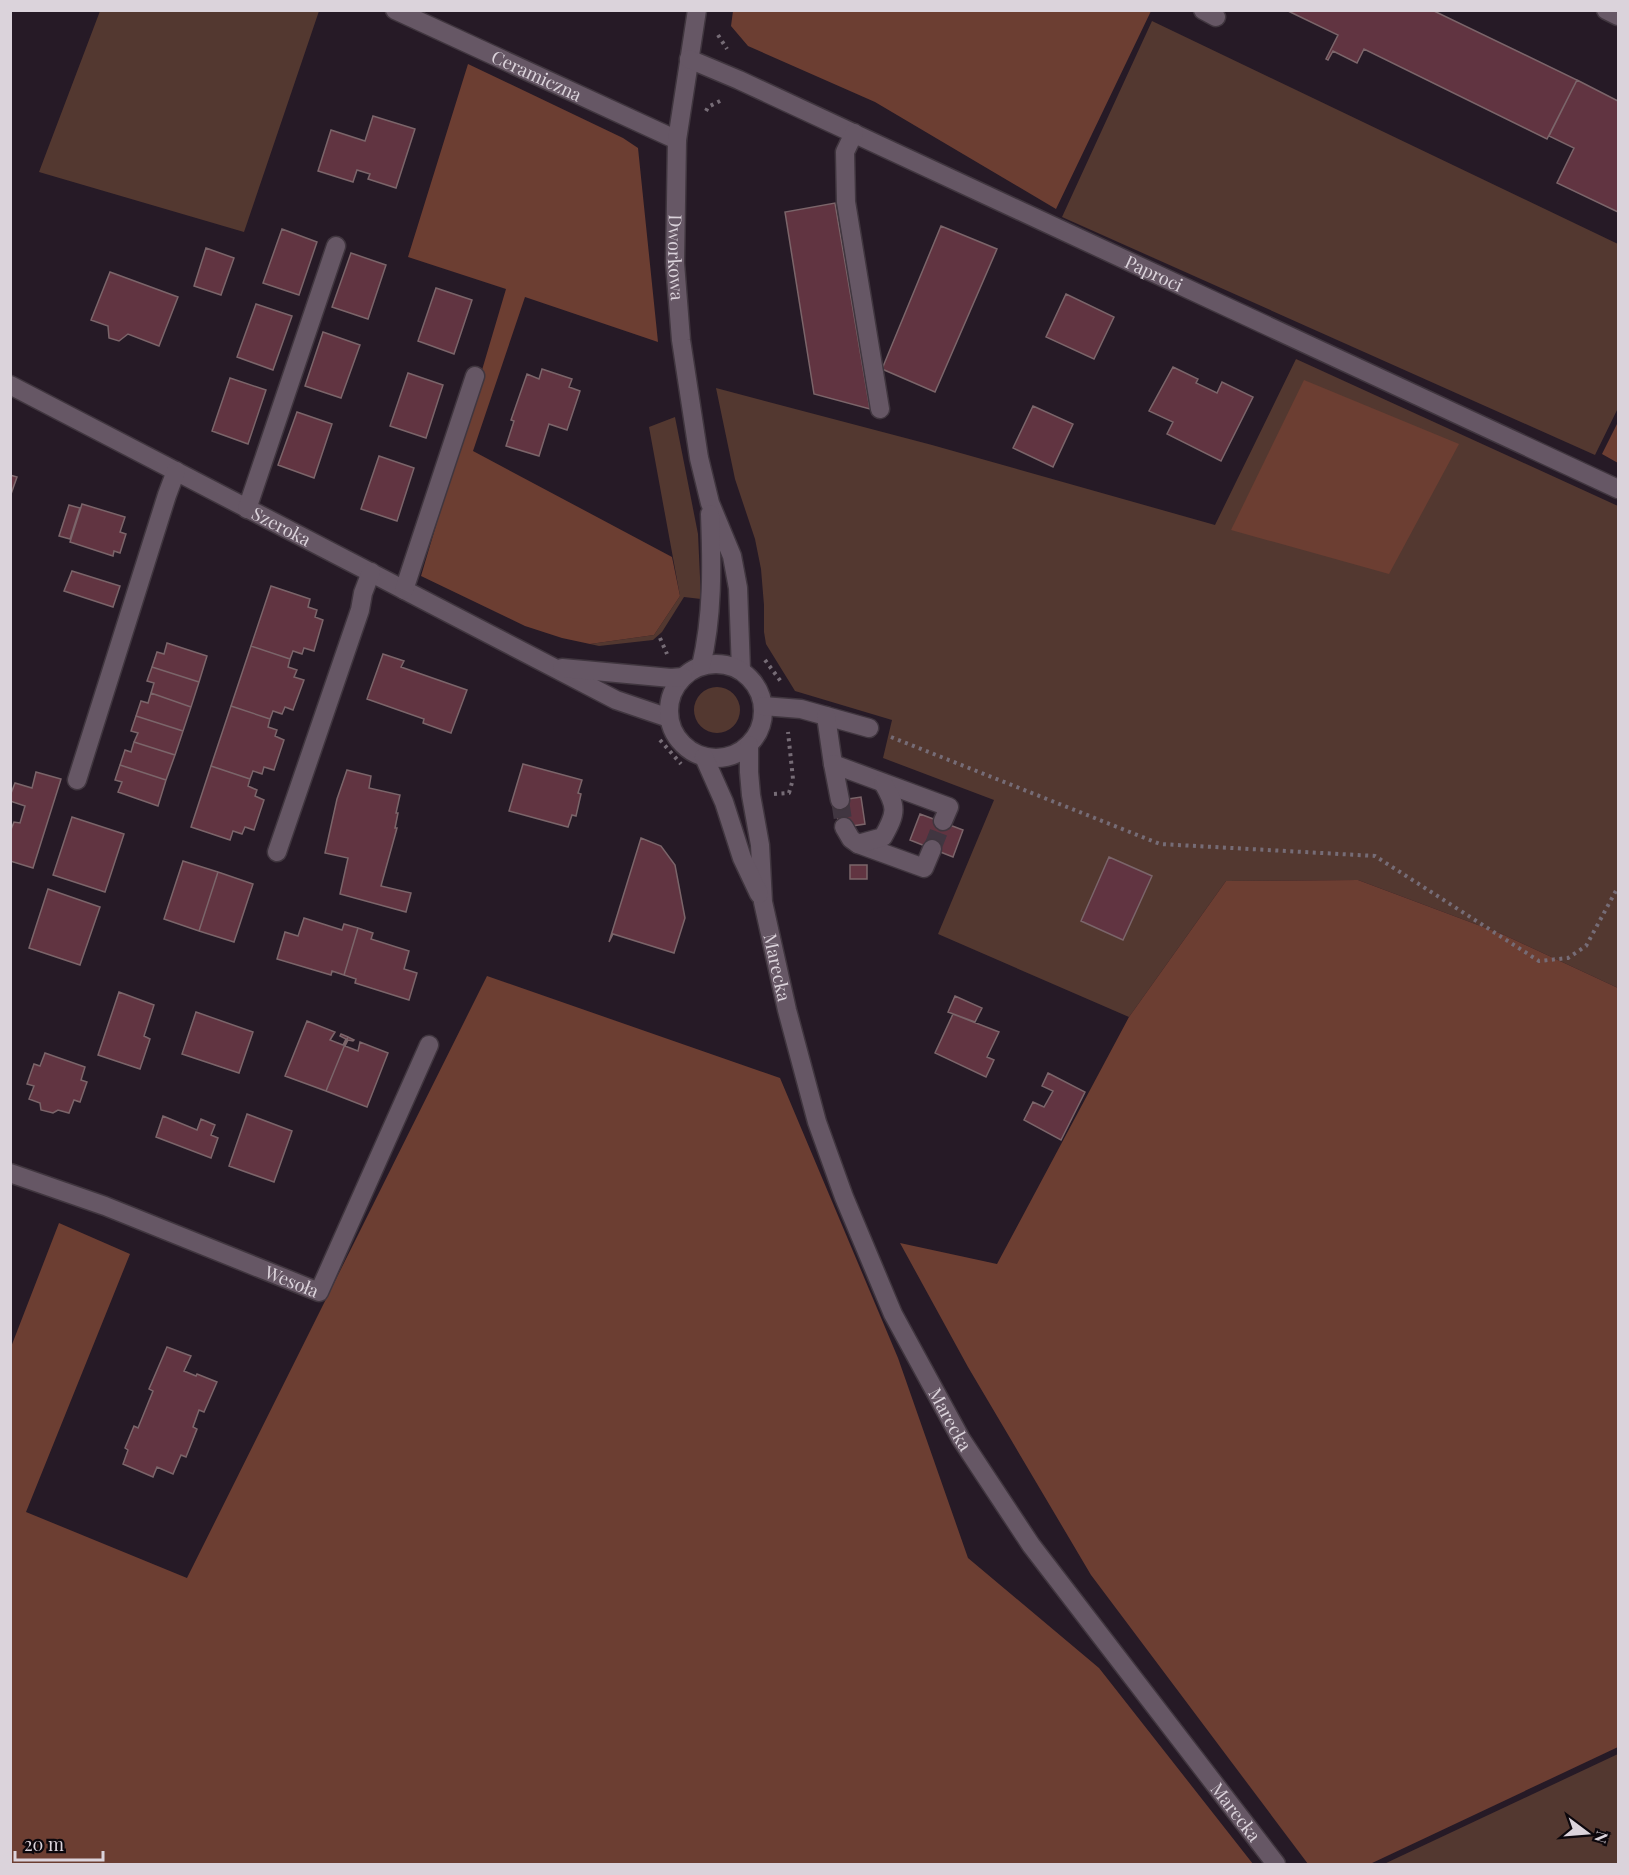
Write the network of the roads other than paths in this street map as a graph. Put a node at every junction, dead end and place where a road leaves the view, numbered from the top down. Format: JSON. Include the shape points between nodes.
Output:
{"nodes":[{"id":1,"x":395,"y":10,"type":"edge"},
{"id":2,"x":697,"y":10,"type":"edge"},
{"id":3,"x":1606,"y":10,"type":"edge"},
{"id":4,"x":1618,"y":16,"type":"edge"},
{"id":5,"x":689,"y":59,"type":"junction"},
{"id":6,"x":854,"y":133,"type":"junction"},
{"id":7,"x":677,"y":140,"type":"junction"},
{"id":8,"x":336,"y":246,"type":"dead end"},
{"id":9,"x":475,"y":376,"type":"dead end"},
{"id":10,"x":10,"y":385,"type":"edge"},
{"id":11,"x":880,"y":409,"type":"dead end"},
{"id":12,"x":176,"y":471,"type":"junction"},
{"id":13,"x":1618,"y":489,"type":"edge"},
{"id":14,"x":710,"y":503,"type":"junction"},
{"id":15,"x":247,"y":509,"type":"junction"},
{"id":16,"x":371,"y":572,"type":"junction"},
{"id":17,"x":405,"y":590,"type":"junction"},
{"id":18,"x":701,"y":666,"type":"junction"},
{"id":19,"x":554,"y":668,"type":"junction"},
{"id":20,"x":741,"y":670,"type":"junction"},
{"id":21,"x":683,"y":677,"type":"junction"},
{"id":22,"x":763,"y":706,"type":"junction"},
{"id":23,"x":826,"y":716,"type":"junction"},
{"id":24,"x":669,"y":718,"type":"junction"},
{"id":25,"x":869,"y":729,"type":"road end"},
{"id":26,"x":749,"y":745,"type":"junction"},
{"id":27,"x":704,"y":757,"type":"junction"},
{"id":28,"x":833,"y":764,"type":"junction"},
{"id":29,"x":77,"y":780,"type":"dead end"},
{"id":30,"x":883,"y":783,"type":"junction"},
{"id":31,"x":840,"y":800,"type":"tunnel mouth"},
{"id":32,"x":943,"y":821,"type":"tunnel mouth"},
{"id":33,"x":844,"y":827,"type":"tunnel mouth"},
{"id":34,"x":858,"y":844,"type":"junction"},
{"id":35,"x":932,"y":849,"type":"tunnel mouth"},
{"id":36,"x":277,"y":852,"type":"dead end"},
{"id":37,"x":762,"y":902,"type":"junction"},
{"id":38,"x":429,"y":1044,"type":"dead end"},
{"id":39,"x":10,"y":1173,"type":"edge"},
{"id":40,"x":1276,"y":1864,"type":"edge"}],
"edges":[{"from":1,"to":7,"type":"street","name":"Ceramiczna"},
{"from":2,"to":5,"type":"street","name":"Dworkowa"},
{"from":3,"to":4,"type":"street"},
{"from":5,"to":6,"type":"street","name":"Paproci"},
{"from":5,"to":7,"type":"street","name":"Dworkowa"},
{"from":6,"to":11,"type":"street","via":[[845,152],[846,202]]},
{"from":6,"to":13,"type":"street","name":"Paproci"},
{"from":7,"to":14,"type":"street","name":"Dworkowa","via":[[675,263],[680,332],[699,458]]},
{"from":8,"to":15,"type":"street"},
{"from":9,"to":17,"type":"street"},
{"from":10,"to":12,"type":"street","name":"Szeroka"},
{"from":12,"to":15,"type":"street","name":"Szeroka"},
{"from":12,"to":29,"type":"street"},
{"from":14,"to":18,"type":"street","name":"Dworkowa","via":[[710,614]]},
{"from":14,"to":20,"type":"street","name":"Dworkowa","via":[[732,556],[738,588]]},
{"from":15,"to":16,"type":"street","name":"Szeroka"},
{"from":16,"to":17,"type":"street","name":"Szeroka"},
{"from":16,"to":36,"type":"street"},
{"from":17,"to":19,"type":"street","name":"Szeroka"},
{"from":18,"to":20,"type":"street","via":[[715,663]]},
{"from":18,"to":21,"type":"street"},
{"from":19,"to":21,"type":"street","name":"Szeroka"},
{"from":19,"to":24,"type":"street","name":"Szeroka","via":[[616,700]]},
{"from":20,"to":22,"type":"street","via":[[759,692]]},
{"from":21,"to":24,"type":"street","via":[[671,695]]},
{"from":22,"to":23,"type":"street"},
{"from":22,"to":26,"type":"street","via":[[758,734]]},
{"from":23,"to":25,"type":"street"},
{"from":23,"to":28,"type":"street"},
{"from":24,"to":27,"type":"street","via":[[677,738],[693,753]]},
{"from":26,"to":27,"type":"street","via":[[728,757]]},
{"from":26,"to":37,"type":"street","name":"Marecka"},
{"from":27,"to":37,"type":"street","name":"Marecka"},
{"from":28,"to":30,"type":"street"},
{"from":28,"to":31,"type":"street"},
{"from":30,"to":32,"type":"street","via":[[949,807]]},
{"from":30,"to":34,"type":"street","via":[[894,802],[892,821],[883,837]]},
{"from":33,"to":34,"type":"street"},
{"from":34,"to":35,"type":"street","via":[[924,868]]},
{"from":37,"to":40,"type":"street","name":"Marecka","via":[[817,1122],[893,1314],[961,1439],[1031,1545]]},
{"from":38,"to":39,"type":"street","name":"Wesoła","via":[[319,1292],[105,1206]]}]}
